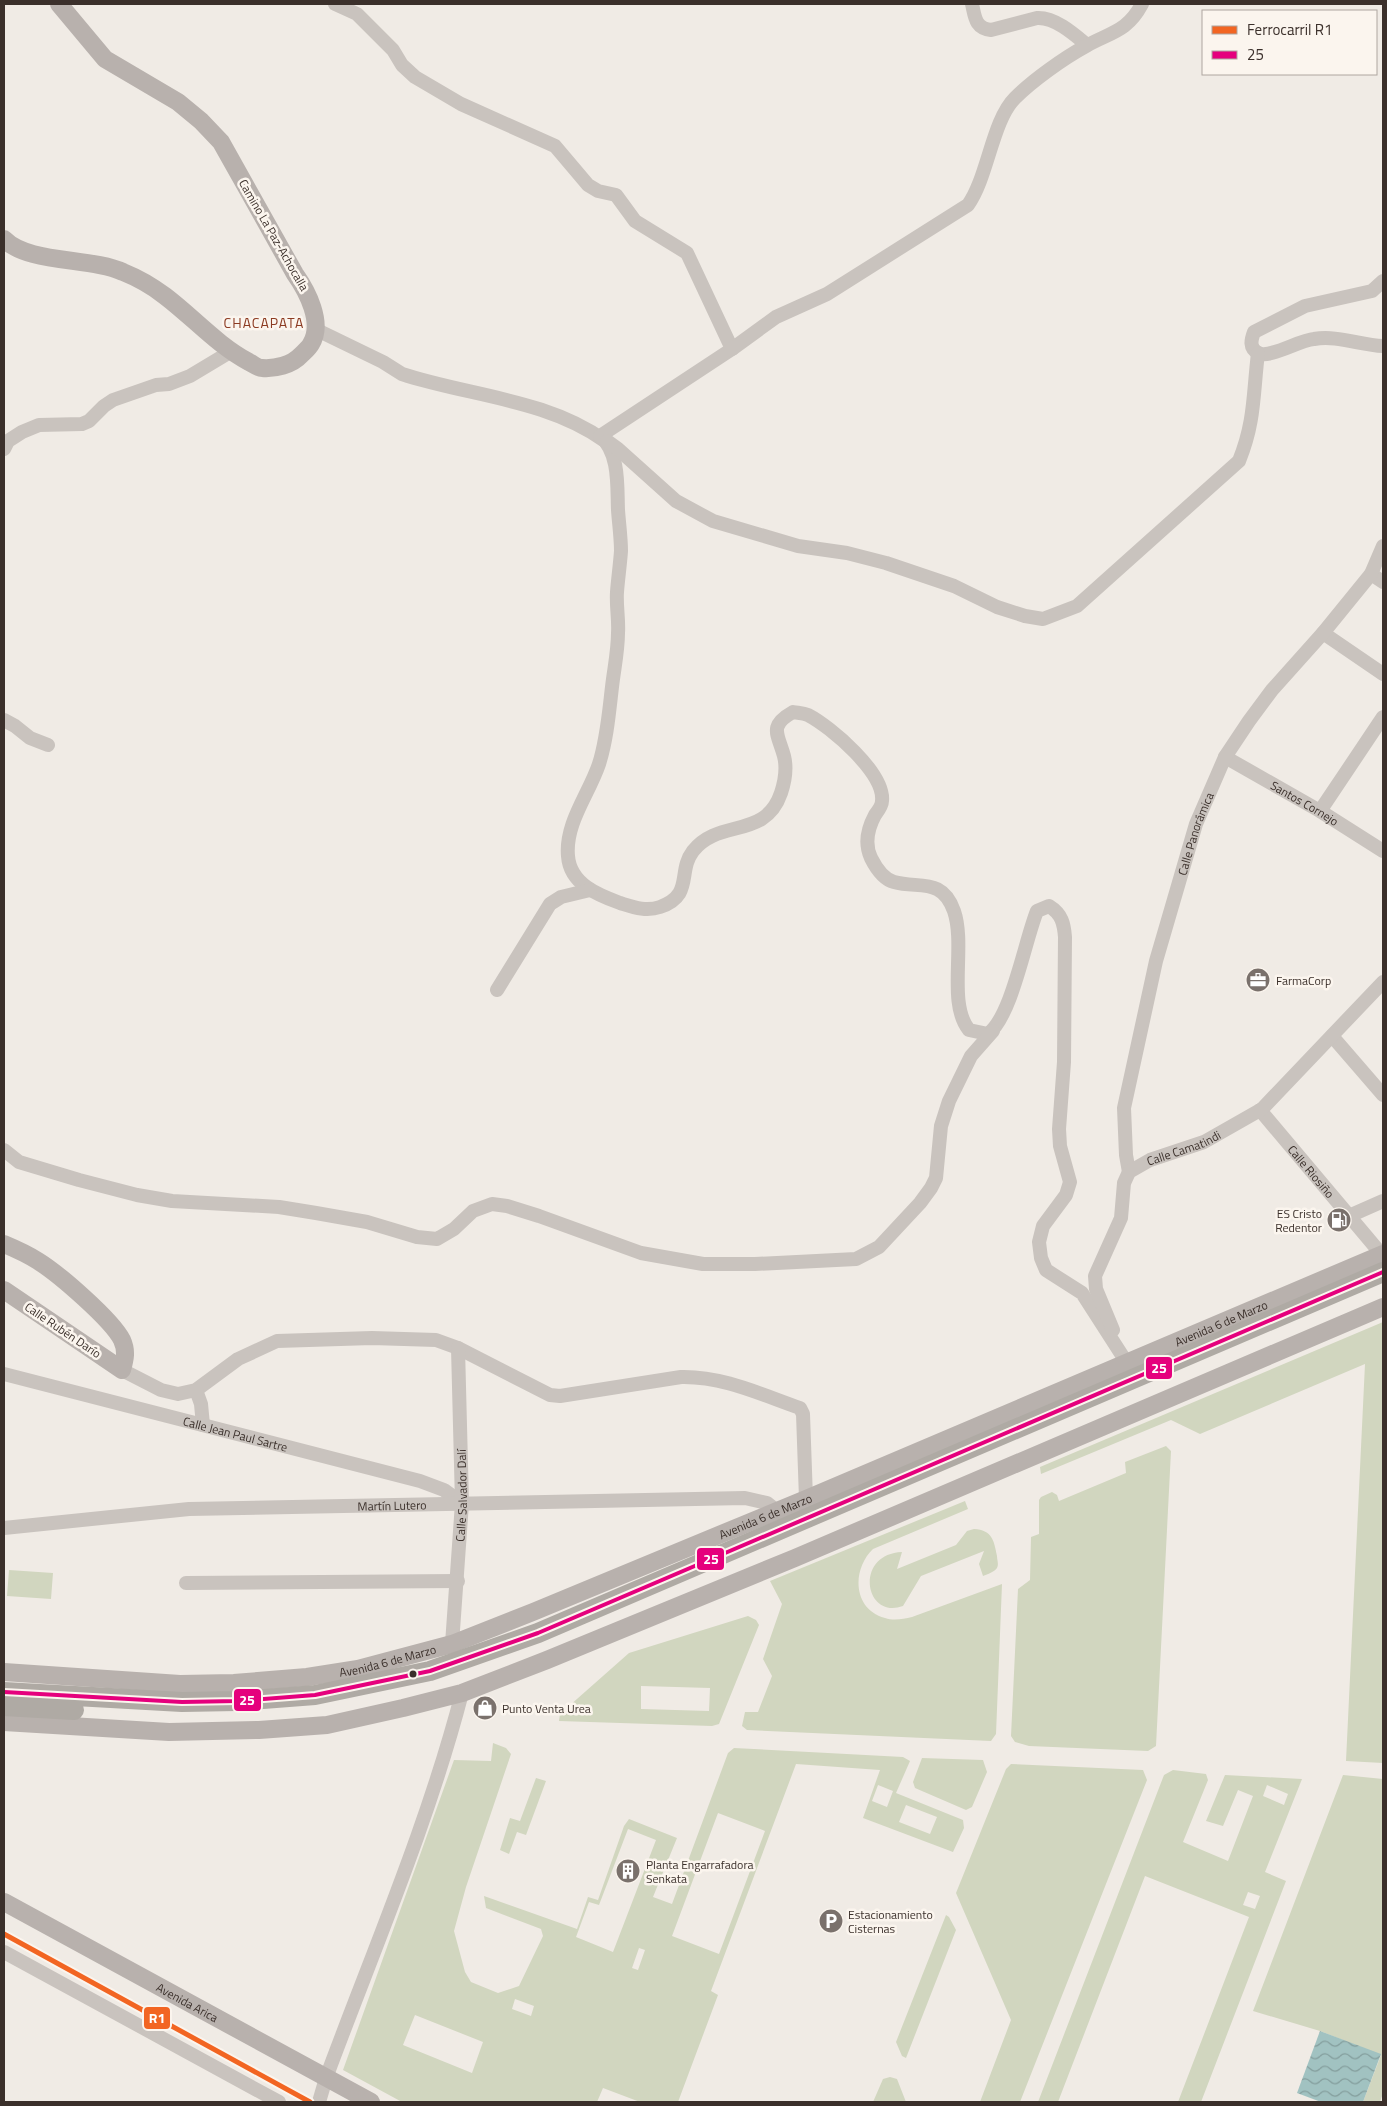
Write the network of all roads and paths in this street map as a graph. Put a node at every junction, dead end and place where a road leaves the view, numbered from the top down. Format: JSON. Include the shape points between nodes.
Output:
{"nodes":[{"id":1,"x":59,"y":4,"type":"edge"},
{"id":2,"x":335,"y":4,"type":"edge"},
{"id":3,"x":972,"y":4,"type":"edge"},
{"id":4,"x":1142,"y":4,"type":"edge"},
{"id":5,"x":1088,"y":45,"type":"junction"},
{"id":6,"x":4,"y":239,"type":"edge"},
{"id":7,"x":1383,"y":280,"type":"edge"},
{"id":8,"x":315,"y":329,"type":"junction"},
{"id":9,"x":1383,"y":346,"type":"edge"},
{"id":10,"x":732,"y":349,"type":"junction"},
{"id":11,"x":230,"y":352,"type":"junction"},
{"id":12,"x":1258,"y":353,"type":"junction"},
{"id":13,"x":603,"y":438,"type":"junction"},
{"id":14,"x":4,"y":449,"type":"edge"},
{"id":15,"x":1383,"y":546,"type":"edge"},
{"id":16,"x":1371,"y":574,"type":"junction"},
{"id":17,"x":1383,"y":582,"type":"edge"},
{"id":18,"x":1323,"y":633,"type":"junction"},
{"id":19,"x":1383,"y":674,"type":"edge"},
{"id":20,"x":1383,"y":717,"type":"edge"},
{"id":21,"x":4,"y":720,"type":"edge"},
{"id":22,"x":48,"y":744,"type":"dead end"},
{"id":23,"x":1225,"y":758,"type":"junction"},
{"id":24,"x":1320,"y":812,"type":"junction"},
{"id":25,"x":1383,"y":851,"type":"edge"},
{"id":26,"x":590,"y":890,"type":"junction"},
{"id":27,"x":1383,"y":982,"type":"edge"},
{"id":28,"x":497,"y":990,"type":"dead end"},
{"id":29,"x":996,"y":1028,"type":"junction"},
{"id":30,"x":1332,"y":1036,"type":"junction"},
{"id":31,"x":1383,"y":1095,"type":"edge"},
{"id":32,"x":1260,"y":1110,"type":"junction"},
{"id":33,"x":4,"y":1150,"type":"edge"},
{"id":34,"x":1129,"y":1172,"type":"junction"},
{"id":35,"x":1383,"y":1201,"type":"edge"},
{"id":36,"x":1350,"y":1216,"type":"junction"},
{"id":37,"x":4,"y":1244,"type":"edge"},
{"id":38,"x":1383,"y":1260,"type":"edge"},
{"id":39,"x":1383,"y":1286,"type":"edge"},
{"id":40,"x":4,"y":1290,"type":"edge"},
{"id":41,"x":1383,"y":1307,"type":"edge"},
{"id":42,"x":458,"y":1348,"type":"junction"},
{"id":43,"x":1127,"y":1363,"type":"junction"},
{"id":44,"x":122,"y":1370,"type":"junction"},
{"id":45,"x":4,"y":1374,"type":"edge"},
{"id":46,"x":196,"y":1390,"type":"junction"},
{"id":47,"x":203,"y":1425,"type":"junction"},
{"id":48,"x":806,"y":1499,"type":"junction"},
{"id":49,"x":462,"y":1503,"type":"junction"},
{"id":50,"x":777,"y":1511,"type":"junction"},
{"id":51,"x":4,"y":1528,"type":"edge"},
{"id":52,"x":458,"y":1581,"type":"junction"},
{"id":53,"x":186,"y":1583,"type":"dead end"},
{"id":54,"x":452,"y":1644,"type":"junction"},
{"id":55,"x":4,"y":1672,"type":"edge"},
{"id":56,"x":4,"y":1692,"type":"edge"},
{"id":57,"x":462,"y":1693,"type":"junction"},
{"id":58,"x":4,"y":1706,"type":"edge"},
{"id":59,"x":4,"y":1722,"type":"edge"},
{"id":60,"x":4,"y":1902,"type":"edge"},
{"id":61,"x":4,"y":1952,"type":"edge"},
{"id":62,"x":326,"y":2078,"type":"junction"},
{"id":63,"x":279,"y":2102,"type":"edge"},
{"id":64,"x":319,"y":2102,"type":"edge"},
{"id":65,"x":371,"y":2102,"type":"edge"}],
"edges":[{"from":1,"to":8,"type":"main road","name":"Camino La Paz-Achocalla","via":[[105,59],[178,102],[221,142],[307,292]]},
{"from":2,"to":10,"type":"street","via":[[357,14],[394,50],[402,65],[415,77],[461,104],[555,146],[588,185],[616,195],[635,221],[687,252]]},
{"from":3,"to":5,"type":"street","via":[[975,20],[984,29],[994,30],[1045,18]]},
{"from":4,"to":5,"type":"street","via":[[1125,27]]},
{"from":5,"to":10,"type":"street","via":[[1014,99],[994,140],[976,194],[968,205],[827,294],[776,317]]},
{"from":6,"to":11,"type":"main road","via":[[32,253],[113,267],[140,279]]},
{"from":7,"to":12,"type":"street","via":[[1372,291],[1305,306],[1254,332],[1252,348]]},
{"from":8,"to":11,"type":"main road","via":[[311,344],[295,361],[280,366],[261,368]]},
{"from":8,"to":13,"type":"street","via":[[402,374],[550,411]]},
{"from":9,"to":12,"type":"street","via":[[1313,338],[1268,354]]},
{"from":10,"to":13,"type":"street"},
{"from":11,"to":14,"type":"street","via":[[190,376],[113,400],[82,424],[39,425],[22,432],[8,441]]},
{"from":12,"to":13,"type":"street","via":[[1254,410],[1249,438],[1239,461],[1077,606],[1043,620],[997,607],[954,586],[886,563],[847,552],[798,546],[713,521],[676,502]]},
{"from":13,"to":26,"type":"street","via":[[618,479],[621,549],[618,634],[607,728],[599,764],[572,824],[568,857],[574,874]]},
{"from":15,"to":16,"type":"street","name":"Calle Panorámica"},
{"from":16,"to":17,"type":"street"},
{"from":16,"to":18,"type":"street","name":"Calle Panorámica"},
{"from":18,"to":19,"type":"street"},
{"from":18,"to":23,"type":"street","name":"Calle Panorámica","via":[[1272,690]]},
{"from":20,"to":24,"type":"street"},
{"from":21,"to":22,"type":"street","via":[[30,738]]},
{"from":23,"to":24,"type":"street","name":"Santos Cornejo"},
{"from":23,"to":34,"type":"street","name":"Calle Panorámica","via":[[1196,824],[1156,961],[1124,1108]]},
{"from":24,"to":25,"type":"street","name":"Santos Cornejo"},
{"from":26,"to":28,"type":"street","via":[[561,897],[550,904]]},
{"from":26,"to":29,"type":"street","via":[[641,910],[659,908],[675,899],[683,888],[692,853],[700,843],[719,833],[762,820],[774,810],[786,772],[776,727],[782,718],[793,712],[807,715],[841,738],[882,790],[882,803],[870,825],[866,841],[882,875],[894,882],[924,884],[937,889],[955,912],[959,1013],[963,1024],[969,1030],[988,1034]]},
{"from":27,"to":30,"type":"street","name":"Calle Camatindi"},
{"from":29,"to":33,"type":"street","via":[[971,1056],[949,1101],[941,1126],[936,1178],[931,1188],[879,1247],[856,1259],[703,1264],[641,1253],[539,1216],[492,1204],[473,1211],[454,1229],[437,1239],[417,1237],[367,1222],[298,1210],[172,1201],[137,1195],[18,1162]]},
{"from":29,"to":43,"type":"street","via":[[1012,991],[1037,911],[1049,906],[1061,917],[1065,937],[1064,1062],[1058,1129],[1070,1182],[1066,1195],[1043,1226],[1038,1242],[1046,1270],[1082,1293]]},
{"from":30,"to":31,"type":"street"},
{"from":30,"to":32,"type":"street","name":"Calle Camatindi"},
{"from":32,"to":34,"type":"street","name":"Calle Camatindi","via":[[1204,1142],[1150,1160]]},
{"from":32,"to":36,"type":"street","name":"Calle Riosiño"},
{"from":34,"to":43,"type":"street","via":[[1124,1183],[1121,1218],[1095,1276],[1096,1289]]},
{"from":35,"to":36,"type":"street"},
{"from":36,"to":38,"type":"street","name":"Calle Riosiño"},
{"from":37,"to":44,"type":"main road","via":[[41,1262],[112,1326],[126,1355]]},
{"from":38,"to":43,"type":"main road","name":"Avenida 6 de Marzo"},
{"from":38,"to":56,"type":"highway","name":"Avenida 6 de Marzo","via":[[538,1633],[430,1671],[315,1695],[237,1701],[182,1702]]},
{"from":39,"to":58,"type":"highway","via":[[542,1643],[437,1680],[388,1694],[313,1707],[235,1714]]},
{"from":40,"to":44,"type":"main road","name":"Calle Rubén Darío"},
{"from":41,"to":57,"type":"main road","via":[[795,1558]]},
{"from":42,"to":46,"type":"street","via":[[436,1340],[276,1341],[238,1359]]},
{"from":42,"to":48,"type":"street","via":[[550,1395],[699,1377],[718,1380],[800,1408],[803,1414]]},
{"from":42,"to":49,"type":"street","name":"Calle Salvador Dalí"},
{"from":43,"to":48,"type":"main road","name":"Avenida 6 de Marzo"},
{"from":44,"to":46,"type":"street","via":[[161,1390],[178,1394]]},
{"from":45,"to":47,"type":"street","name":"Calle Jean Paul Sartre"},
{"from":46,"to":47,"type":"street"},
{"from":47,"to":49,"type":"street","name":"Calle Jean Paul Sartre","via":[[420,1481],[444,1490]]},
{"from":48,"to":50,"type":"main road","name":"Avenida 6 de Marzo"},
{"from":49,"to":50,"type":"street","name":"Martín Lutero","via":[[745,1498],[767,1503]]},
{"from":49,"to":51,"type":"street","name":"Martín Lutero","via":[[189,1509]]},
{"from":49,"to":52,"type":"street","name":"Calle Salvador Dalí"},
{"from":50,"to":54,"type":"main road","name":"Avenida 6 de Marzo"},
{"from":52,"to":53,"type":"street"},
{"from":52,"to":54,"type":"street","name":"Calle Salvador Dalí"},
{"from":54,"to":55,"type":"main road","name":"Avenida 6 de Marzo","via":[[358,1669],[234,1684],[180,1684]]},
{"from":57,"to":59,"type":"main road","via":[[328,1725],[260,1730],[169,1732]]},
{"from":57,"to":62,"type":"street","via":[[424,1815]]},
{"from":60,"to":62,"type":"main road","name":"Avenida Arica"},
{"from":61,"to":63,"type":"street"},
{"from":62,"to":64,"type":"street"},
{"from":62,"to":65,"type":"main road","name":"Avenida Arica"}]}
